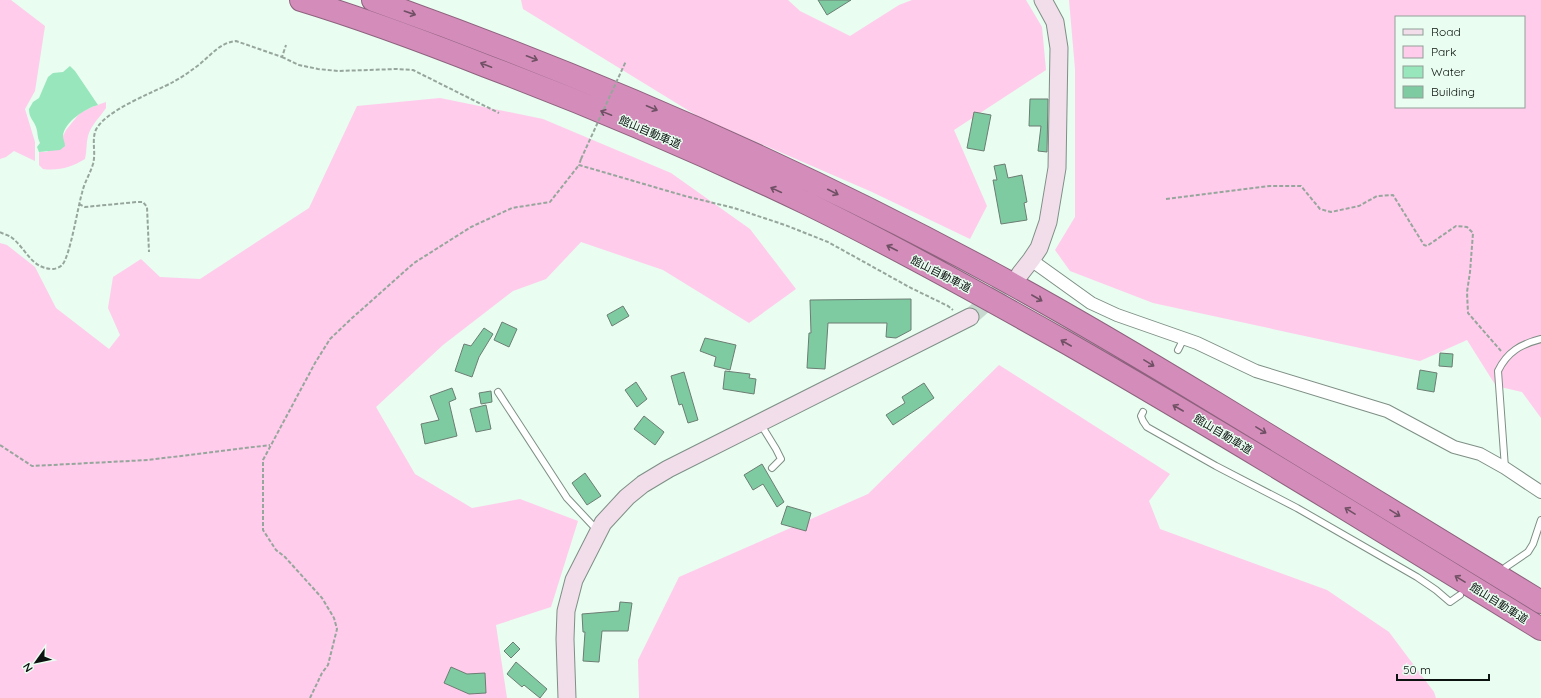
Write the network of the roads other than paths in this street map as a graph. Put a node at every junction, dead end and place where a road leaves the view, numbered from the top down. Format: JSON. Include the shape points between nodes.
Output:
{"nodes":[{"id":1,"x":301,"y":0,"type":"edge"},
{"id":2,"x":373,"y":0,"type":"edge"},
{"id":3,"x":1043,"y":0,"type":"edge"},
{"id":4,"x":1032,"y":260,"type":"junction"},
{"id":5,"x":1020,"y":274,"type":"tunnel mouth"},
{"id":6,"x":967,"y":318,"type":"tunnel mouth"},
{"id":7,"x":1184,"y":338,"type":"junction"},
{"id":8,"x":1541,"y":339,"type":"edge"},
{"id":9,"x":1178,"y":350,"type":"dead end"},
{"id":10,"x":498,"y":392,"type":"dead end"},
{"id":11,"x":1143,"y":412,"type":"dead end"},
{"id":12,"x":760,"y":423,"type":"junction"},
{"id":13,"x":772,"y":468,"type":"dead end"},
{"id":14,"x":1506,"y":468,"type":"junction"},
{"id":15,"x":1541,"y":492,"type":"edge"},
{"id":16,"x":1541,"y":520,"type":"edge"},
{"id":17,"x":598,"y":531,"type":"junction"},
{"id":18,"x":1506,"y":567,"type":"dead end"},
{"id":19,"x":1460,"y":595,"type":"dead end"},
{"id":20,"x":1541,"y":602,"type":"edge"},
{"id":21,"x":1541,"y":629,"type":"edge"},
{"id":22,"x":567,"y":698,"type":"edge"}],
"edges":[{"from":21,"to":1,"type":"highway","name":"館山自動車道","one_way":true,"via":[[1244,446],[1117,372],[976,292],[810,205],[661,136],[546,88],[417,39]]},
{"from":2,"to":20,"type":"highway","name":"館山自動車道","one_way":true,"via":[[551,66],[677,119],[828,189],[990,272],[1129,351]]},
{"from":3,"to":4,"type":"street","via":[[1055,22],[1059,48],[1057,168],[1048,222]]},
{"from":4,"to":5,"type":"street"},
{"from":4,"to":7,"type":"street","via":[[1090,303]]},
{"from":6,"to":12,"type":"street"},
{"from":7,"to":9,"type":"lane"},
{"from":7,"to":14,"type":"street","via":[[1256,371],[1387,411],[1454,447],[1480,454]]},
{"from":8,"to":14,"type":"lane","via":[[1519,346],[1506,357],[1498,371]]},
{"from":10,"to":17,"type":"lane","via":[[567,498]]},
{"from":11,"to":19,"type":"lane","via":[[1141,416],[1147,427],[1297,508],[1417,577],[1450,602]]},
{"from":12,"to":13,"type":"lane","via":[[780,459]]},
{"from":12,"to":17,"type":"street","via":[[643,484],[622,502],[602,523]]},
{"from":14,"to":15,"type":"street"},
{"from":16,"to":18,"type":"lane","via":[[1528,552]]},
{"from":17,"to":22,"type":"street","via":[[574,580],[566,611]]}]}
